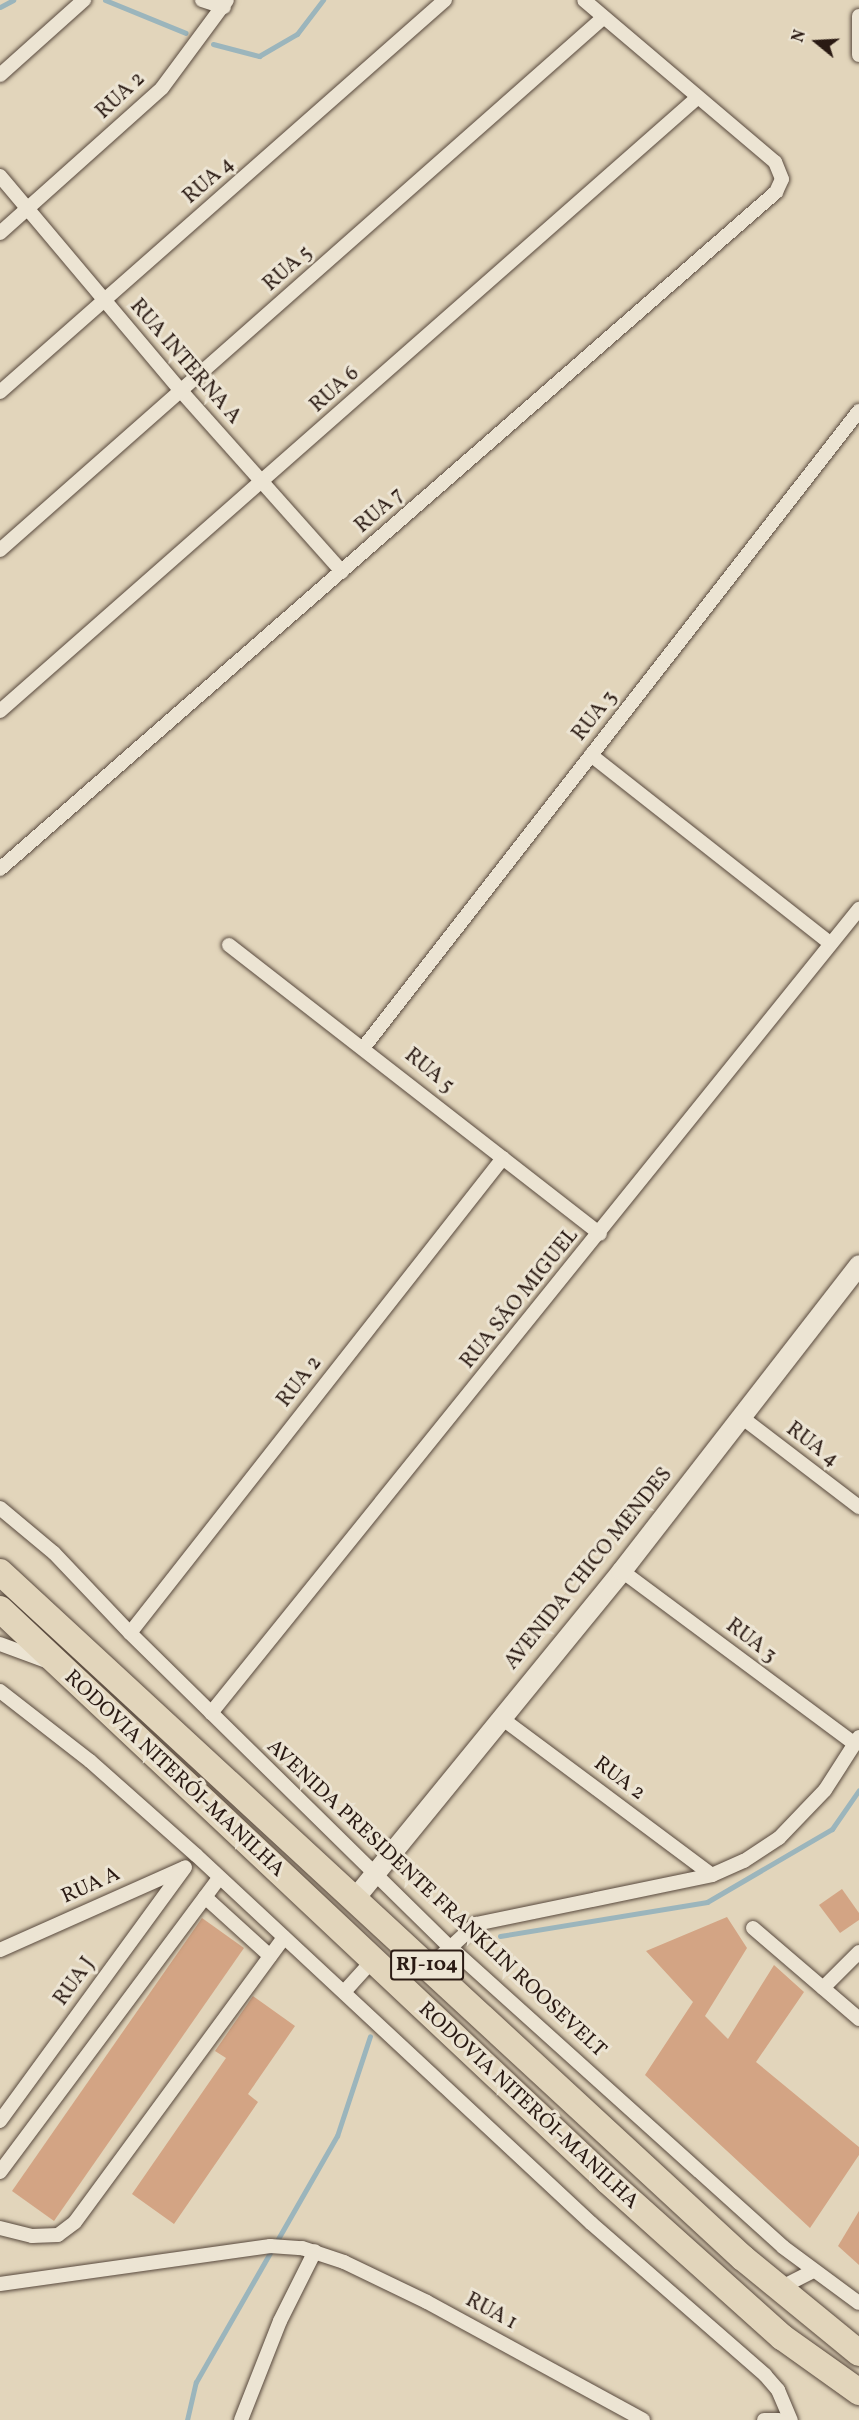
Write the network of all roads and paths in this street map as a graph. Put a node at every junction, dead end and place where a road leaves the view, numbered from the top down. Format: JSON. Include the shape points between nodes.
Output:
{"nodes":[{"id":1,"x":84,"y":0,"type":"edge"},
{"id":2,"x":202,"y":0,"type":"edge"},
{"id":3,"x":445,"y":0,"type":"edge"},
{"id":4,"x":584,"y":0,"type":"edge"},
{"id":5,"x":225,"y":3,"type":"edge"},
{"id":6,"x":859,"y":16,"type":"edge"},
{"id":7,"x":603,"y":18,"type":"junction"},
{"id":8,"x":859,"y":55,"type":"edge"},
{"id":9,"x":0,"y":75,"type":"edge"},
{"id":10,"x":696,"y":99,"type":"junction"},
{"id":11,"x":0,"y":176,"type":"edge"},
{"id":12,"x":28,"y":208,"type":"junction"},
{"id":13,"x":0,"y":233,"type":"edge"},
{"id":14,"x":104,"y":301,"type":"junction"},
{"id":15,"x":181,"y":391,"type":"junction"},
{"id":16,"x":0,"y":392,"type":"edge"},
{"id":17,"x":859,"y":411,"type":"edge"},
{"id":18,"x":263,"y":483,"type":"junction"},
{"id":19,"x":0,"y":550,"type":"edge"},
{"id":20,"x":342,"y":572,"type":"junction"},
{"id":21,"x":0,"y":711,"type":"edge"},
{"id":22,"x":591,"y":755,"type":"junction"},
{"id":23,"x":0,"y":869,"type":"edge"},
{"id":24,"x":859,"y":909,"type":"edge"},
{"id":25,"x":831,"y":944,"type":"junction"},
{"id":26,"x":229,"y":945,"type":"dead end"},
{"id":27,"x":364,"y":1047,"type":"junction"},
{"id":28,"x":503,"y":1158,"type":"junction"},
{"id":29,"x":600,"y":1234,"type":"junction"},
{"id":30,"x":859,"y":1265,"type":"edge"},
{"id":31,"x":740,"y":1416,"type":"junction"},
{"id":32,"x":859,"y":1507,"type":"edge"},
{"id":33,"x":0,"y":1508,"type":"edge"},
{"id":34,"x":622,"y":1571,"type":"junction"},
{"id":35,"x":0,"y":1572,"type":"edge"},
{"id":36,"x":0,"y":1609,"type":"edge"},
{"id":37,"x":130,"y":1633,"type":"junction"},
{"id":38,"x":0,"y":1644,"type":"edge"},
{"id":39,"x":61,"y":1667,"type":"junction"},
{"id":40,"x":0,"y":1691,"type":"edge"},
{"id":41,"x":211,"y":1713,"type":"junction"},
{"id":42,"x":500,"y":1717,"type":"junction"},
{"id":43,"x":857,"y":1740,"type":"edge"},
{"id":44,"x":196,"y":1855,"type":"junction"},
{"id":45,"x":185,"y":1868,"type":"junction"},
{"id":46,"x":712,"y":1875,"type":"junction"},
{"id":47,"x":375,"y":1876,"type":"junction"},
{"id":48,"x":219,"y":1878,"type":"junction"},
{"id":49,"x":205,"y":1897,"type":"junction"},
{"id":50,"x":353,"y":1901,"type":"junction"},
{"id":51,"x":753,"y":1928,"type":"dead end"},
{"id":52,"x":284,"y":1937,"type":"junction"},
{"id":53,"x":450,"y":1947,"type":"junction"},
{"id":54,"x":0,"y":1950,"type":"edge"},
{"id":55,"x":859,"y":1952,"type":"edge"},
{"id":56,"x":270,"y":1956,"type":"junction"},
{"id":57,"x":372,"y":1960,"type":"junction"},
{"id":58,"x":429,"y":1967,"type":"junction"},
{"id":59,"x":823,"y":1988,"type":"junction"},
{"id":60,"x":344,"y":1992,"type":"junction"},
{"id":61,"x":859,"y":2019,"type":"edge"},
{"id":62,"x":0,"y":2121,"type":"edge"},
{"id":63,"x":0,"y":2172,"type":"edge"},
{"id":64,"x":0,"y":2228,"type":"edge"},
{"id":65,"x":308,"y":2250,"type":"junction"},
{"id":66,"x":813,"y":2271,"type":"junction"},
{"id":67,"x":0,"y":2284,"type":"edge"},
{"id":68,"x":778,"y":2289,"type":"junction"},
{"id":69,"x":859,"y":2303,"type":"edge"},
{"id":70,"x":859,"y":2353,"type":"edge"},
{"id":71,"x":859,"y":2392,"type":"edge"},
{"id":72,"x":241,"y":2420,"type":"edge"},
{"id":73,"x":643,"y":2420,"type":"edge"},
{"id":74,"x":791,"y":2420,"type":"edge"}],
"edges":[{"from":1,"to":9,"type":"street"},
{"from":2,"to":5,"type":"street"},
{"from":3,"to":14,"type":"street","name":"RUA 4"},
{"from":4,"to":7,"type":"street"},
{"from":5,"to":12,"type":"street","name":"RUA 2","via":[[162,88]]},
{"from":6,"to":8,"type":"street"},
{"from":7,"to":10,"type":"street"},
{"from":7,"to":15,"type":"street","name":"RUA 5"},
{"from":10,"to":18,"type":"street","name":"RUA 6"},
{"from":10,"to":20,"type":"street","name":"RUA 7","via":[[775,162],[782,179],[776,192]]},
{"from":11,"to":12,"type":"street","name":"RUA INTERNA A"},
{"from":12,"to":13,"type":"street"},
{"from":12,"to":14,"type":"street","name":"RUA INTERNA A"},
{"from":14,"to":15,"type":"street","name":"RUA INTERNA A"},
{"from":14,"to":16,"type":"street","name":"RUA 4"},
{"from":15,"to":18,"type":"street","name":"RUA INTERNA A"},
{"from":15,"to":19,"type":"street","name":"RUA 5"},
{"from":17,"to":22,"type":"street","name":"RUA 3"},
{"from":18,"to":20,"type":"street","name":"RUA INTERNA A"},
{"from":18,"to":21,"type":"street","name":"RUA 6"},
{"from":20,"to":23,"type":"street","name":"RUA 7"},
{"from":22,"to":25,"type":"street"},
{"from":22,"to":27,"type":"street","name":"RUA 3"},
{"from":24,"to":25,"type":"street","name":"RUA SÃO MIGUEL"},
{"from":25,"to":29,"type":"street","name":"RUA SÃO MIGUEL"},
{"from":26,"to":27,"type":"street","name":"RUA 5"},
{"from":27,"to":28,"type":"street","name":"RUA 5"},
{"from":28,"to":29,"type":"street","name":"RUA 5"},
{"from":28,"to":37,"type":"street","name":"RUA 2"},
{"from":29,"to":41,"type":"street","name":"RUA SÃO MIGUEL"},
{"from":30,"to":31,"type":"street","name":"AVENIDA CHICO MENDES"},
{"from":31,"to":32,"type":"street","name":"RUA 4"},
{"from":31,"to":34,"type":"street","name":"AVENIDA CHICO MENDES"},
{"from":33,"to":37,"type":"street","name":"AVENIDA PRESIDENTE FRANKLIN ROOSEVELT","via":[[54,1553]]},
{"from":34,"to":42,"type":"street","name":"AVENIDA CHICO MENDES"},
{"from":34,"to":43,"type":"street","name":"RUA 3"},
{"from":35,"to":50,"type":"highway","name":"RODOVIA NITERÓI-MANILHA","number":"RJ-104"},
{"from":36,"to":39,"type":"highway","name":"RODOVIA NITERÓI-MANILHA","number":"RJ-104"},
{"from":37,"to":41,"type":"street","name":"AVENIDA PRESIDENTE FRANKLIN ROOSEVELT"},
{"from":38,"to":39,"type":"street"},
{"from":39,"to":57,"type":"highway","name":"RODOVIA NITERÓI-MANILHA","number":"RJ-104"},
{"from":40,"to":44,"type":"street","via":[[90,1761]]},
{"from":41,"to":47,"type":"street","name":"AVENIDA PRESIDENTE FRANKLIN ROOSEVELT"},
{"from":42,"to":46,"type":"street","name":"RUA 2"},
{"from":42,"to":47,"type":"street","name":"AVENIDA CHICO MENDES"},
{"from":43,"to":46,"type":"street","via":[[825,1790],[778,1838],[744,1861]]},
{"from":44,"to":45,"type":"street","name":"RUA A"},
{"from":44,"to":48,"type":"street"},
{"from":45,"to":54,"type":"street","name":"RUA A"},
{"from":45,"to":62,"type":"street","name":"RUA J"},
{"from":46,"to":53,"type":"street","via":[[488,1920],[466,1929]]},
{"from":47,"to":50,"type":"street","name":"AVENIDA CHICO MENDES"},
{"from":47,"to":53,"type":"street","name":"AVENIDA PRESIDENTE FRANKLIN ROOSEVELT"},
{"from":48,"to":49,"type":"street"},
{"from":48,"to":52,"type":"street"},
{"from":49,"to":56,"type":"street"},
{"from":49,"to":63,"type":"street"},
{"from":50,"to":58,"type":"highway","name":"RODOVIA NITERÓI-MANILHA","number":"RJ-104"},
{"from":51,"to":59,"type":"street"},
{"from":52,"to":56,"type":"street"},
{"from":52,"to":60,"type":"street"},
{"from":53,"to":58,"type":"street"},
{"from":53,"to":66,"type":"street","name":"AVENIDA PRESIDENTE FRANKLIN ROOSEVELT"},
{"from":55,"to":59,"type":"street"},
{"from":56,"to":64,"type":"street","via":[[75,2222],[58,2235],[32,2236]]},
{"from":57,"to":60,"type":"street"},
{"from":57,"to":71,"type":"highway","name":"RODOVIA NITERÓI-MANILHA","number":"RJ-104","via":[[782,2337]]},
{"from":58,"to":68,"type":"highway","name":"RODOVIA NITERÓI-MANILHA","number":"RJ-104"},
{"from":59,"to":61,"type":"street"},
{"from":60,"to":74,"type":"street","via":[[591,2223],[765,2375],[778,2390]]},
{"from":65,"to":67,"type":"street","via":[[270,2246]]},
{"from":65,"to":72,"type":"street"},
{"from":65,"to":73,"type":"street","name":"RUA 1","via":[[427,2302]]},
{"from":66,"to":68,"type":"street"},
{"from":66,"to":69,"type":"street","name":"AVENIDA PRESIDENTE FRANKLIN ROOSEVELT"},
{"from":68,"to":70,"type":"highway","name":"RODOVIA NITERÓI-MANILHA","number":"RJ-104"}]}
